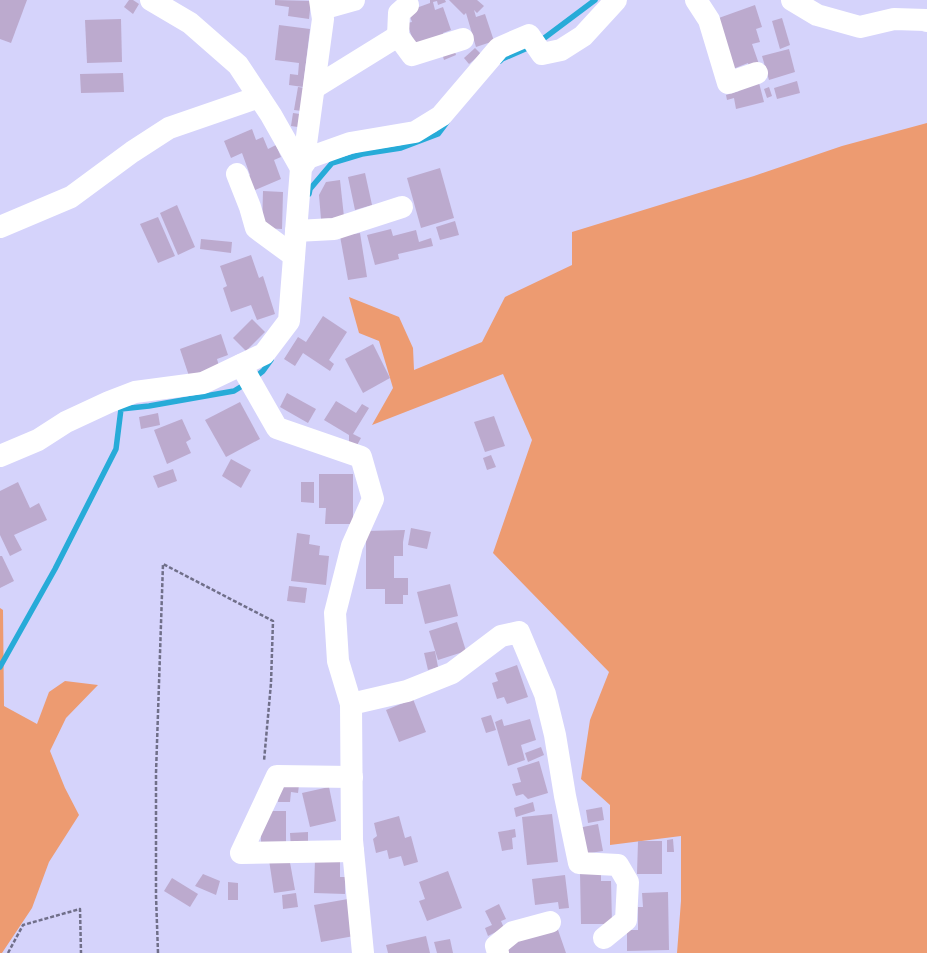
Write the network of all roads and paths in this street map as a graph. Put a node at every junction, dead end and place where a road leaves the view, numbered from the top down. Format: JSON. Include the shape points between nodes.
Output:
{"nodes":[{"id":1,"x":150,"y":0,"type":"edge"},
{"id":2,"x":354,"y":0,"type":"edge"},
{"id":3,"x":616,"y":0,"type":"edge"},
{"id":4,"x":696,"y":0,"type":"edge"},
{"id":5,"x":792,"y":0,"type":"edge"},
{"id":6,"x":321,"y":5,"type":"edge"},
{"id":7,"x":408,"y":5,"type":"dead end"},
{"id":8,"x":927,"y":20,"type":"edge"},
{"id":9,"x":398,"y":36,"type":"junction"},
{"id":10,"x":463,"y":39,"type":"dead end"},
{"id":11,"x":757,"y":73,"type":"dead end"},
{"id":12,"x":314,"y":88,"type":"junction"},
{"id":13,"x":259,"y":97,"type":"junction"},
{"id":14,"x":305,"y":163,"type":"junction"},
{"id":15,"x":237,"y":174,"type":"dead end"},
{"id":16,"x":402,"y":208,"type":"dead end"},
{"id":17,"x":0,"y":227,"type":"edge"},
{"id":18,"x":304,"y":230,"type":"junction"},
{"id":19,"x":294,"y":256,"type":"junction"},
{"id":20,"x":242,"y":367,"type":"junction"},
{"id":21,"x":0,"y":456,"type":"edge"},
{"id":22,"x":351,"y":704,"type":"junction"},
{"id":23,"x":277,"y":776,"type":"junction"},
{"id":24,"x":352,"y":777,"type":"junction"},
{"id":25,"x":353,"y":851,"type":"junction"},
{"id":26,"x":550,"y":922,"type":"dead end"},
{"id":27,"x":604,"y":938,"type":"dead end"},
{"id":28,"x":8,"y":953,"type":"edge"},
{"id":29,"x":82,"y":953,"type":"edge"},
{"id":30,"x":158,"y":953,"type":"edge"},
{"id":31,"x":363,"y":953,"type":"edge"},
{"id":32,"x":498,"y":953,"type":"edge"}],
"edges":[{"from":1,"to":13,"type":"street","via":[[190,23],[238,65]]},
{"from":2,"to":6,"type":"street"},
{"from":3,"to":14,"type":"street","via":[[583,36],[561,50],[542,54],[529,34],[499,48],[441,116],[415,132],[350,143]]},
{"from":4,"to":11,"type":"street","via":[[709,20],[728,83]]},
{"from":5,"to":8,"type":"street","via":[[817,15],[860,27],[894,19]]},
{"from":6,"to":12,"type":"street","via":[[323,19]]},
{"from":7,"to":9,"type":"street","via":[[399,13]]},
{"from":9,"to":10,"type":"street","via":[[412,55]]},
{"from":9,"to":12,"type":"street"},
{"from":12,"to":14,"type":"street"},
{"from":13,"to":14,"type":"street"},
{"from":13,"to":17,"type":"street","via":[[168,128],[71,197]]},
{"from":14,"to":18,"type":"street"},
{"from":15,"to":19,"type":"street","via":[[256,228]]},
{"from":16,"to":18,"type":"street","via":[[334,229]]},
{"from":18,"to":19,"type":"street"},
{"from":19,"to":20,"type":"street","via":[[290,321],[264,354]]},
{"from":20,"to":21,"type":"street","via":[[203,383],[135,392],[66,422],[38,440]]},
{"from":20,"to":22,"type":"street","via":[[277,428],[360,457],[373,499],[352,546],[336,613],[338,661]]},
{"from":22,"to":24,"type":"street"},
{"from":22,"to":27,"type":"street","via":[[407,691],[452,673],[502,636],[519,632],[545,694],[579,863],[618,865],[628,882],[626,920]]},
{"from":23,"to":24,"type":"street"},
{"from":23,"to":25,"type":"street","via":[[241,853]]},
{"from":23,"to":30,"type":"path","via":[[263,771],[271,684],[273,621],[163,564],[156,773]]},
{"from":24,"to":25,"type":"street"},
{"from":25,"to":31,"type":"street"},
{"from":26,"to":32,"type":"street","via":[[513,932],[496,946]]},
{"from":28,"to":29,"type":"path","via":[[23,925],[80,909]]}]}
